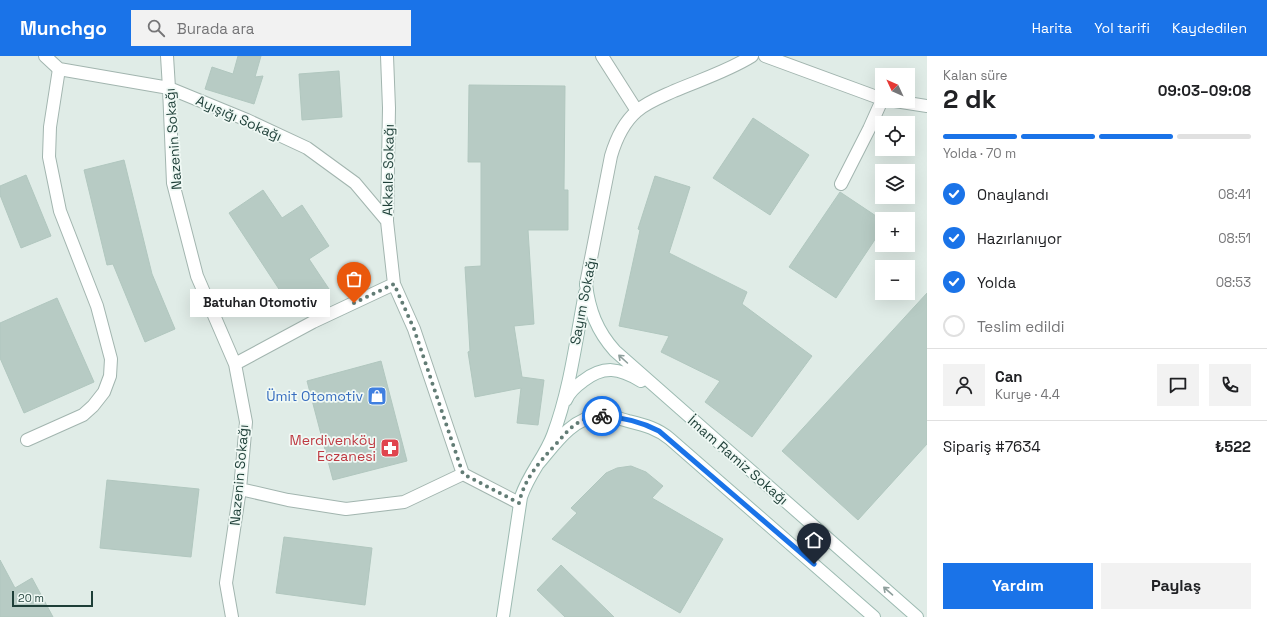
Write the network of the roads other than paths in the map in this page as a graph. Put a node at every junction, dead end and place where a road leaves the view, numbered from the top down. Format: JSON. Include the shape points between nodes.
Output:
{"nodes":[{"id":1,"x":45,"y":56,"type":"edge"},
{"id":2,"x":167,"y":56,"type":"edge"},
{"id":3,"x":387,"y":56,"type":"edge"},
{"id":4,"x":602,"y":56,"type":"edge"},
{"id":5,"x":752,"y":56,"type":"edge"},
{"id":6,"x":764,"y":56,"type":"edge"},
{"id":7,"x":59,"y":69,"type":"junction"},
{"id":8,"x":169,"y":88,"type":"junction"},
{"id":9,"x":875,"y":96,"type":"edge"},
{"id":10,"x":915,"y":104,"type":"edge"},
{"id":11,"x":927,"y":106,"type":"edge"},
{"id":12,"x":878,"y":108,"type":"edge"},
{"id":13,"x":637,"y":111,"type":"junction"},
{"id":14,"x":841,"y":184,"type":"dead end"},
{"id":15,"x":387,"y":221,"type":"junction"},
{"id":16,"x":394,"y":284,"type":"junction"},
{"id":17,"x":586,"y":284,"type":"junction"},
{"id":18,"x":235,"y":364,"type":"junction"},
{"id":19,"x":663,"y":394,"type":"junction"},
{"id":20,"x":561,"y":410,"type":"junction"},
{"id":21,"x":27,"y":440,"type":"dead end"},
{"id":22,"x":537,"y":465,"type":"junction"},
{"id":23,"x":463,"y":474,"type":"junction"},
{"id":24,"x":240,"y":489,"type":"junction"},
{"id":25,"x":519,"y":503,"type":"junction"},
{"id":26,"x":232,"y":617,"type":"edge"},
{"id":27,"x":503,"y":617,"type":"edge"},
{"id":28,"x":874,"y":617,"type":"edge"},
{"id":29,"x":917,"y":617,"type":"edge"}],
"edges":[{"from":1,"to":7,"type":"street"},
{"from":2,"to":8,"type":"street","name":"Nazenin Sokağı"},
{"from":3,"to":15,"type":"street","name":"Akkale Sokağı"},
{"from":4,"to":13,"type":"street"},
{"from":5,"to":13,"type":"street","name":"Sayım Sokağı","via":[[656,99]]},
{"from":6,"to":9,"type":"street"},
{"from":7,"to":8,"type":"street","name":"Ayışığı Sokağı"},
{"from":7,"to":21,"type":"street","via":[[50,127],[49,157],[60,211],[97,306],[111,359],[110,376],[104,392],[82,415]]},
{"from":8,"to":15,"type":"street","name":"Ayışığı Sokağı","via":[[307,148],[355,183]]},
{"from":8,"to":18,"type":"street","name":"Nazenin Sokağı","via":[[173,183],[198,276]]},
{"from":10,"to":11,"type":"street"},
{"from":12,"to":14,"type":"street"},
{"from":13,"to":17,"type":"street","name":"Sayım Sokağı","via":[[623,127],[614,146]]},
{"from":15,"to":16,"type":"street","name":"Akkale Sokağı"},
{"from":16,"to":18,"type":"street","via":[[313,322]]},
{"from":16,"to":23,"type":"street","name":"Akkale Sokağı","via":[[414,329]]},
{"from":19,"to":17,"type":"street","name":"İmam Ramiz Sokağı","one_way":true,"via":[[618,354],[602,336],[591,312]]},
{"from":17,"to":20,"type":"street","name":"Sayım Sokağı"},
{"from":18,"to":24,"type":"street","name":"Nazenin Sokağı","via":[[246,422]]},
{"from":19,"to":20,"type":"street","via":[[624,372],[601,370],[573,389]]},
{"from":29,"to":19,"type":"street","name":"İmam Ramiz Sokağı","one_way":true},
{"from":20,"to":22,"type":"street","name":"Sayım Sokağı","via":[[550,444]]},
{"from":22,"to":25,"type":"street","name":"Sayım Sokağı","via":[[528,479]]},
{"from":22,"to":28,"type":"street","name":"İmam Ramiz Sokağı","via":[[566,433],[586,418],[613,417],[648,426],[670,439]]},
{"from":23,"to":24,"type":"street","via":[[404,502],[346,509]]},
{"from":23,"to":25,"type":"street"},
{"from":24,"to":26,"type":"street","name":"Nazenin Sokağı","via":[[226,583]]},
{"from":25,"to":27,"type":"street","name":"Sayım Sokağı"}]}
